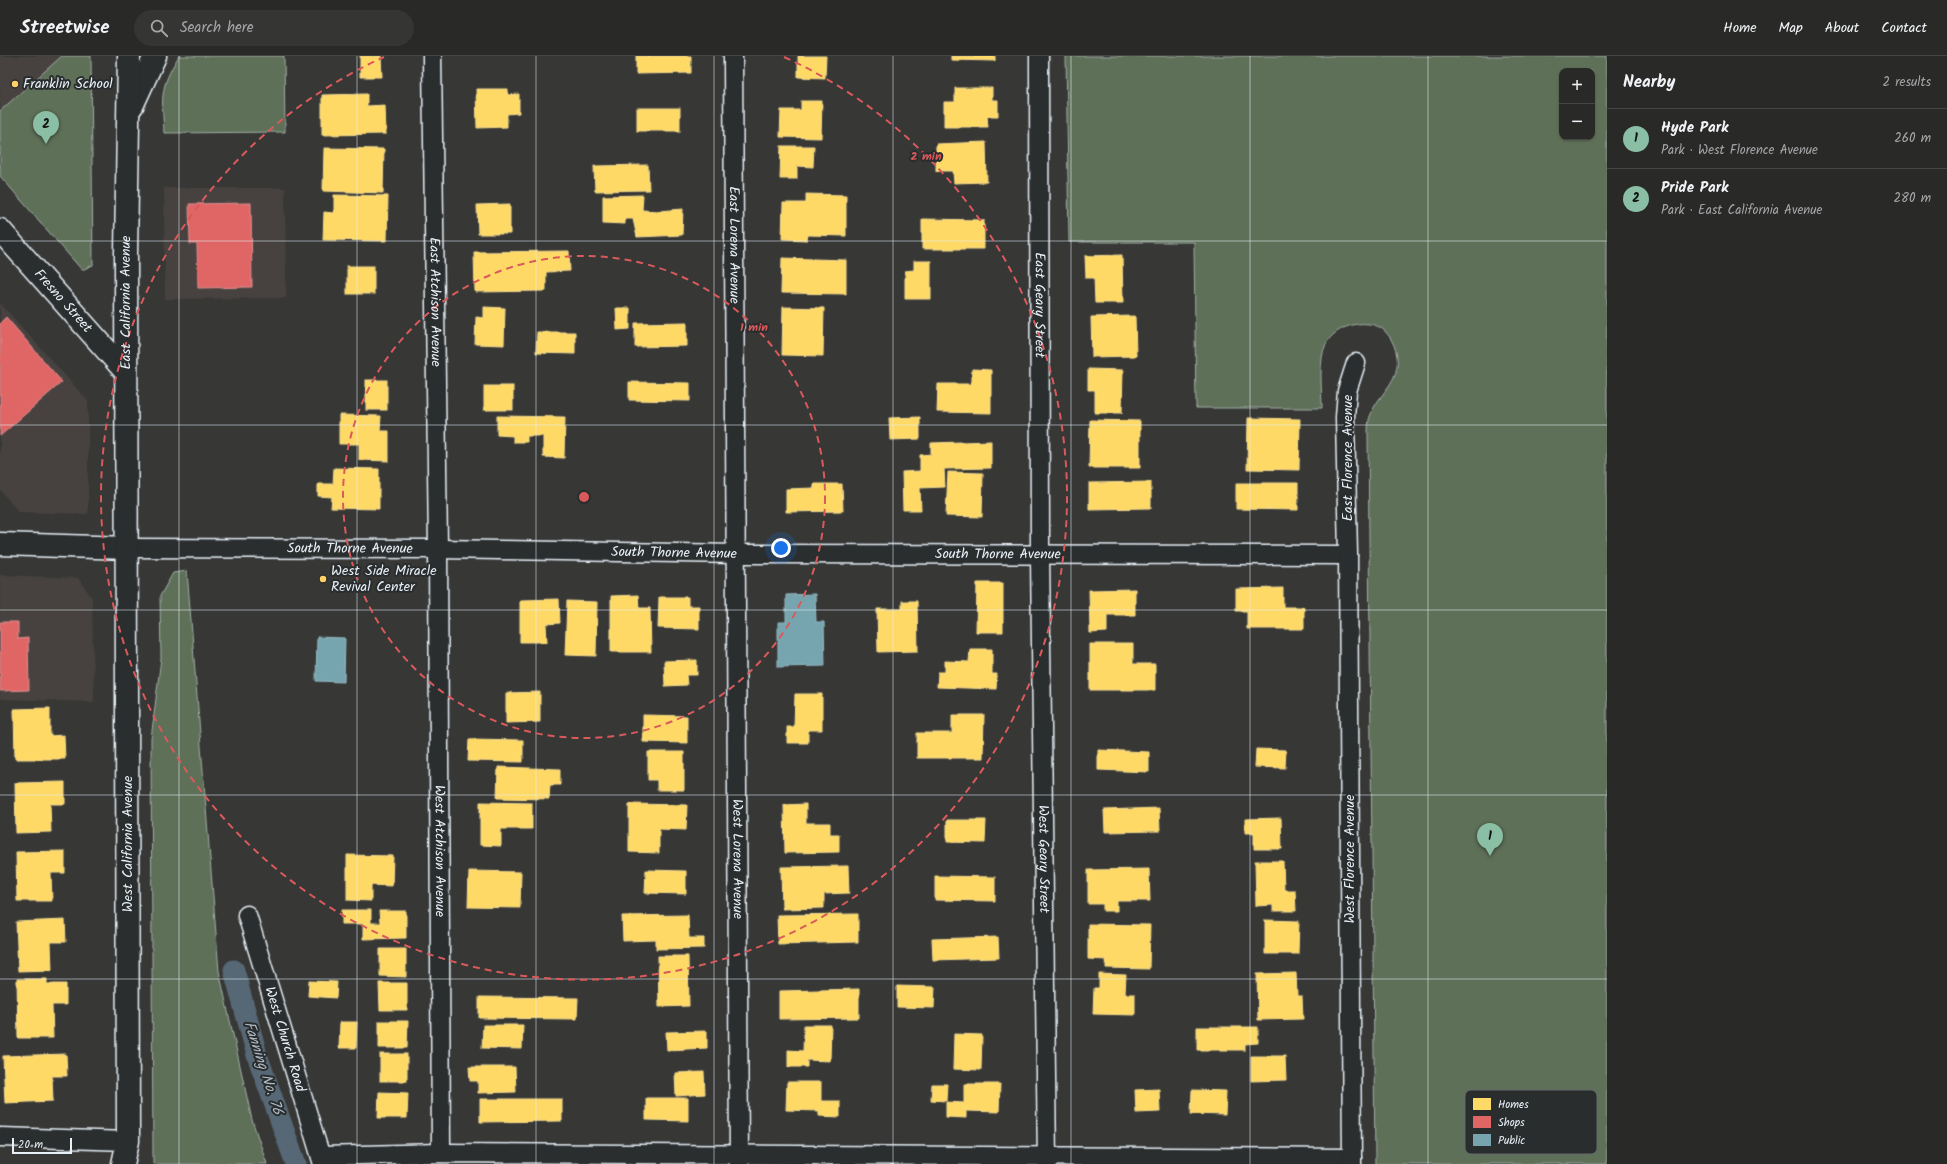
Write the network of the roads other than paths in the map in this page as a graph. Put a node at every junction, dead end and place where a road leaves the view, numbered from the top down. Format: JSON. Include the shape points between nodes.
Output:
{"nodes":[{"id":1,"x":129,"y":56,"type":"edge"},
{"id":2,"x":155,"y":56,"type":"edge"},
{"id":3,"x":432,"y":56,"type":"edge"},
{"id":4,"x":733,"y":56,"type":"edge"},
{"id":5,"x":1039,"y":56,"type":"edge"},
{"id":6,"x":128,"y":114,"type":"junction"},
{"id":7,"x":0,"y":230,"type":"edge"},
{"id":8,"x":1356,"y":363,"type":"dead end"},
{"id":9,"x":126,"y":372,"type":"junction"},
{"id":10,"x":0,"y":544,"type":"edge"},
{"id":11,"x":128,"y":548,"type":"junction"},
{"id":12,"x":438,"y":549,"type":"junction"},
{"id":13,"x":736,"y":554,"type":"junction"},
{"id":14,"x":1040,"y":555,"type":"junction"},
{"id":15,"x":1348,"y":555,"type":"junction"},
{"id":16,"x":247,"y":915,"type":"dead end"},
{"id":17,"x":0,"y":1137,"type":"edge"},
{"id":18,"x":128,"y":1140,"type":"junction"},
{"id":19,"x":441,"y":1153,"type":"junction"},
{"id":20,"x":739,"y":1159,"type":"edge"},
{"id":21,"x":322,"y":1160,"type":"edge"},
{"id":22,"x":1047,"y":1160,"type":"edge"},
{"id":23,"x":1352,"y":1161,"type":"edge"},
{"id":24,"x":123,"y":1164,"type":"edge"},
{"id":25,"x":135,"y":1164,"type":"edge"}],
"edges":[{"from":1,"to":6,"type":"main road","name":"East California Avenue"},
{"from":2,"to":6,"type":"main road"},
{"from":3,"to":12,"type":"street","name":"East Atchison Avenue"},
{"from":4,"to":13,"type":"street","name":"East Lorena Avenue"},
{"from":5,"to":14,"type":"street","name":"East Geary Street"},
{"from":6,"to":9,"type":"main road","name":"East California Avenue"},
{"from":7,"to":9,"type":"main road","name":"Fresno Street"},
{"from":8,"to":15,"type":"street","name":"East Florence Avenue","via":[[1347,392],[1345,417]]},
{"from":9,"to":11,"type":"main road","name":"East California Avenue"},
{"from":10,"to":11,"type":"main road","name":"South Thorne Avenue"},
{"from":11,"to":12,"type":"street","name":"South Thorne Avenue"},
{"from":11,"to":18,"type":"main road","name":"West California Avenue"},
{"from":12,"to":13,"type":"street","name":"South Thorne Avenue"},
{"from":12,"to":19,"type":"street","name":"West Atchison Avenue"},
{"from":13,"to":14,"type":"street","name":"South Thorne Avenue"},
{"from":13,"to":20,"type":"street","name":"West Lorena Avenue"},
{"from":14,"to":15,"type":"street","name":"South Thorne Avenue"},
{"from":14,"to":22,"type":"street","name":"West Geary Street"},
{"from":15,"to":23,"type":"street","name":"West Florence Avenue"},
{"from":16,"to":21,"type":"street","name":"West Church Road"},
{"from":17,"to":18,"type":"street"},
{"from":18,"to":24,"type":"main road","name":"West California Avenue"},
{"from":18,"to":25,"type":"main road","name":"West California Avenue"},
{"from":19,"to":20,"type":"street"},
{"from":19,"to":21,"type":"street"},
{"from":20,"to":22,"type":"street"},
{"from":22,"to":23,"type":"street"}]}
